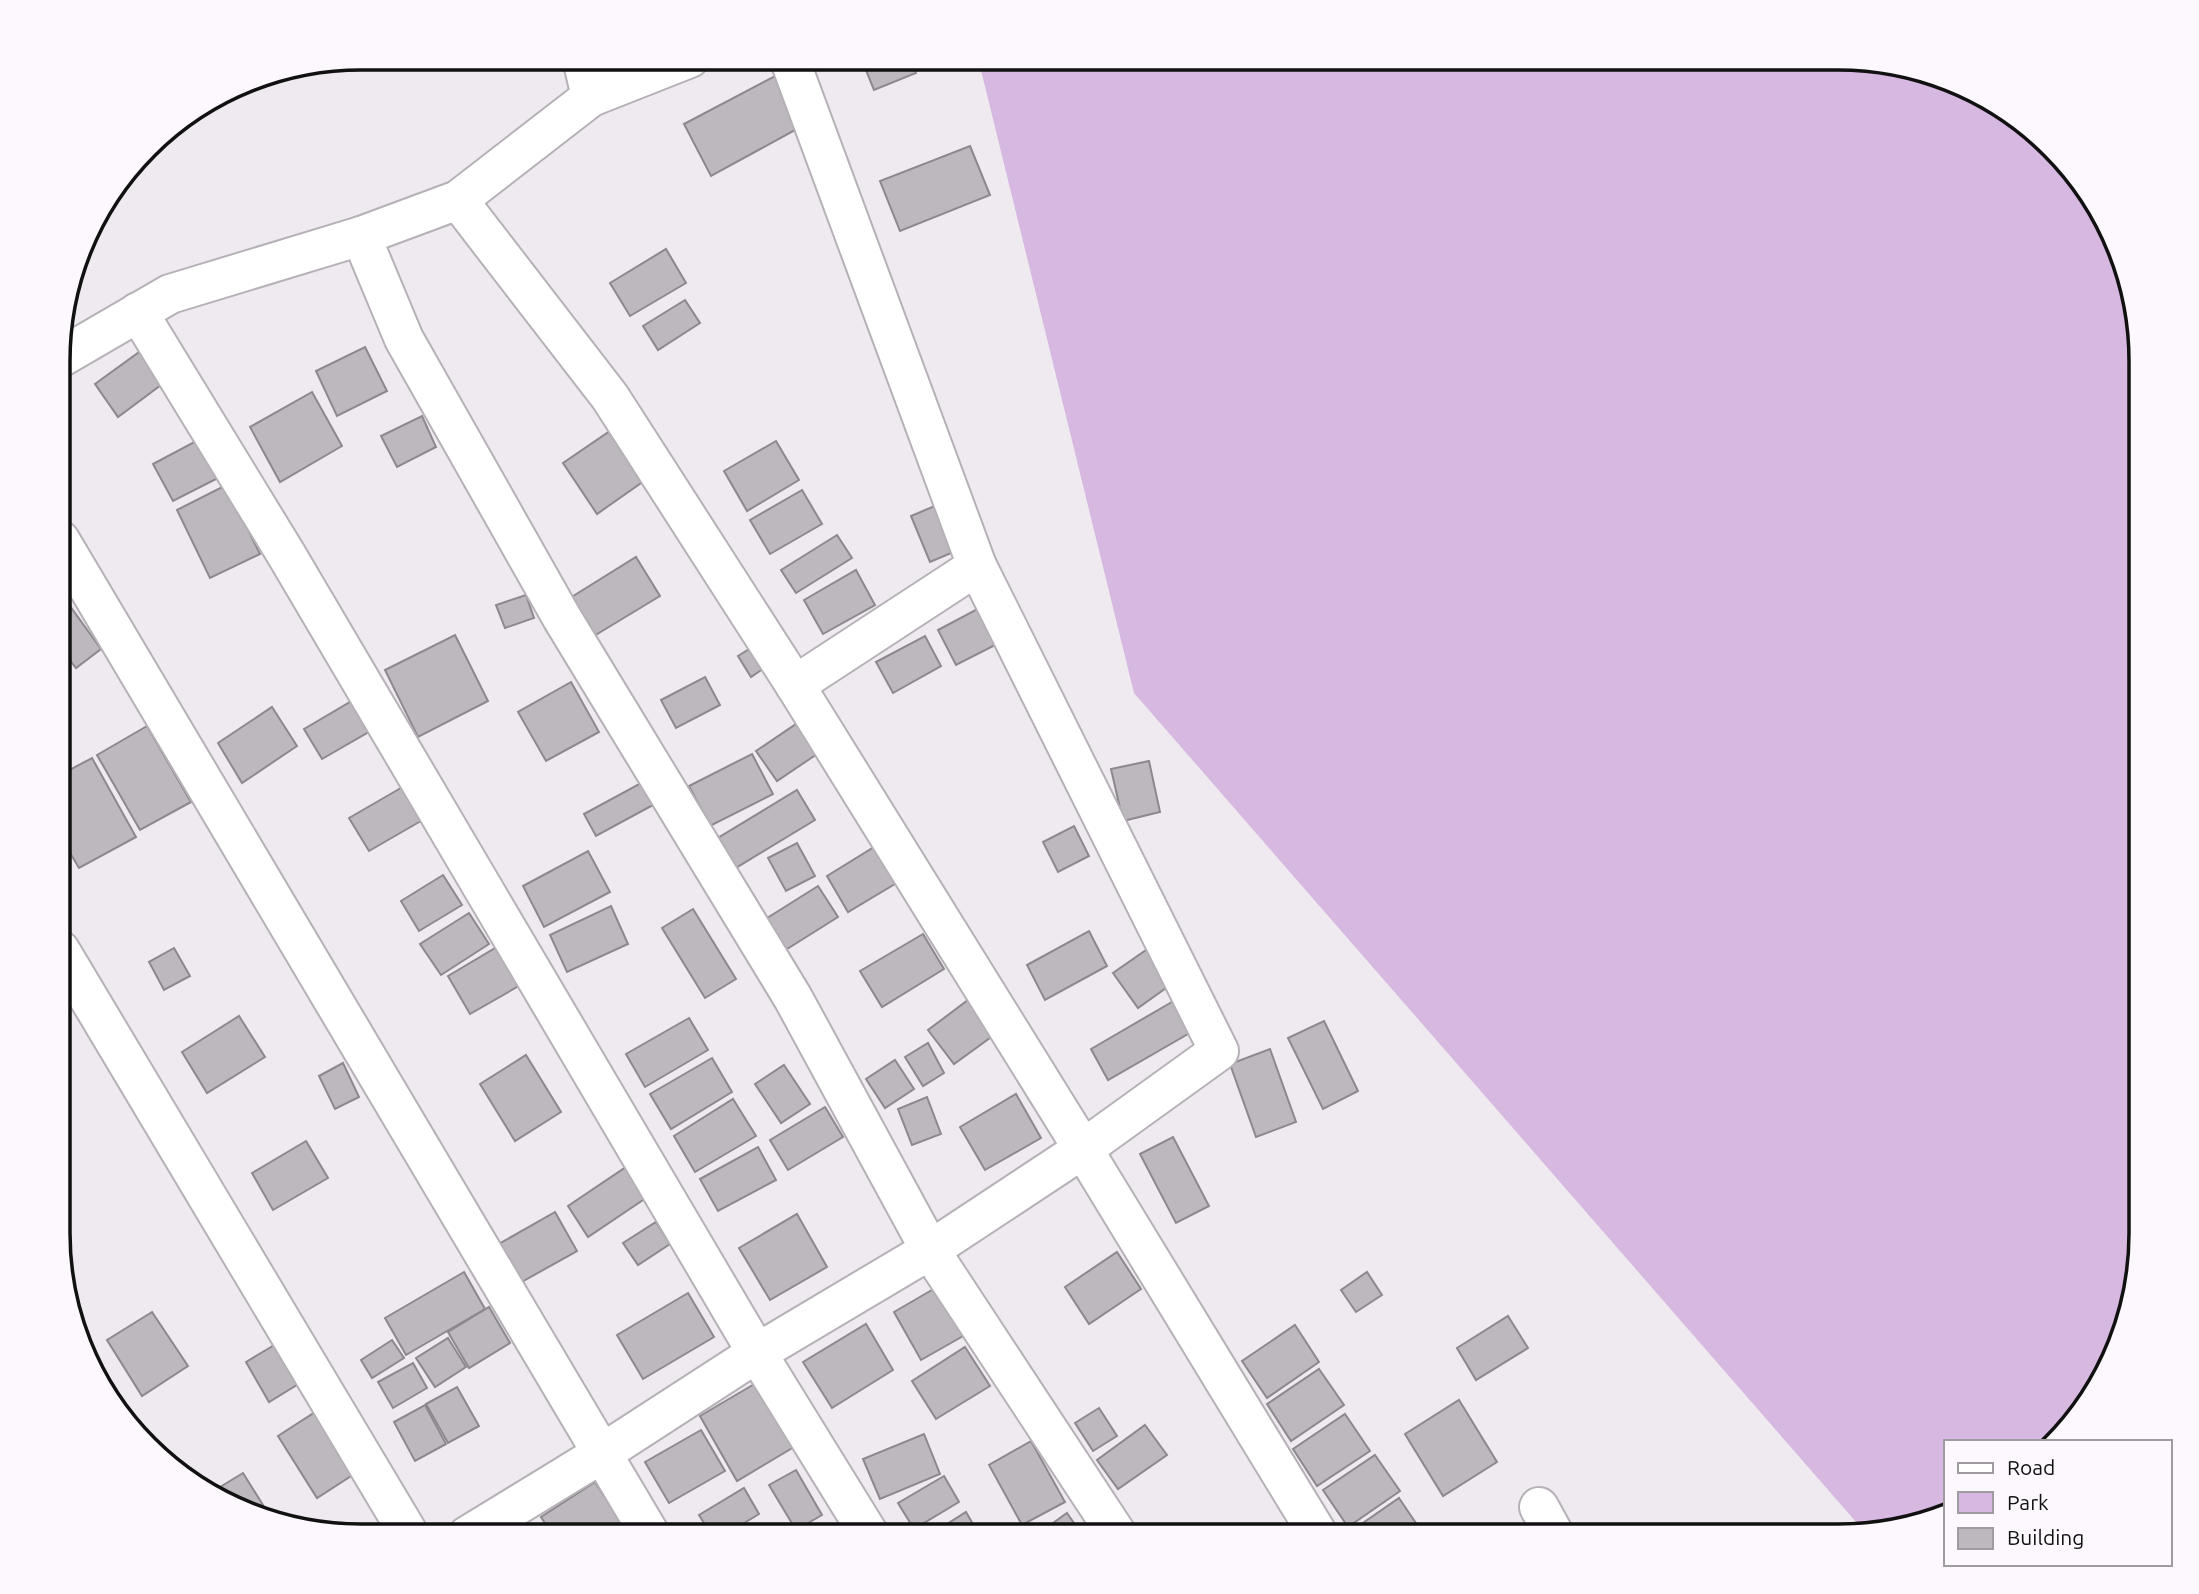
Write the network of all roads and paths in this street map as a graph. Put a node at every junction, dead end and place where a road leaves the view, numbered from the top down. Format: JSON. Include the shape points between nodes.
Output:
{"nodes":[{"id":1,"x":585,"y":70,"type":"edge"},
{"id":2,"x":660,"y":70,"type":"edge"},
{"id":3,"x":793,"y":70,"type":"edge"},
{"id":4,"x":591,"y":97,"type":"junction"},
{"id":5,"x":458,"y":200,"type":"junction"},
{"id":6,"x":362,"y":236,"type":"junction"},
{"id":7,"x":138,"y":312,"type":"junction"},
{"id":8,"x":70,"y":352,"type":"edge"},
{"id":9,"x":70,"y":557,"type":"edge"},
{"id":10,"x":977,"y":566,"type":"junction"},
{"id":11,"x":795,"y":685,"type":"junction"},
{"id":12,"x":70,"y":967,"type":"edge"},
{"id":13,"x":1083,"y":1149,"type":"junction"},
{"id":14,"x":930,"y":1250,"type":"junction"},
{"id":15,"x":757,"y":1353,"type":"junction"},
{"id":16,"x":601,"y":1454,"type":"junction"},
{"id":17,"x":403,"y":1524,"type":"edge"},
{"id":18,"x":487,"y":1524,"type":"edge"},
{"id":19,"x":644,"y":1524,"type":"edge"},
{"id":20,"x":863,"y":1524,"type":"edge"},
{"id":21,"x":1110,"y":1524,"type":"edge"},
{"id":22,"x":1312,"y":1524,"type":"edge"}],
"edges":[{"from":1,"to":4,"type":"street"},
{"from":2,"to":4,"type":"street"},
{"from":3,"to":10,"type":"street"},
{"from":4,"to":5,"type":"street"},
{"from":5,"to":6,"type":"street"},
{"from":5,"to":11,"type":"street","via":[[610,397]]},
{"from":6,"to":7,"type":"street","via":[[170,294]]},
{"from":6,"to":14,"type":"street","via":[[411,351],[562,618],[793,998]]},
{"from":7,"to":8,"type":"street"},
{"from":7,"to":15,"type":"street","via":[[286,554]]},
{"from":9,"to":16,"type":"street"},
{"from":10,"to":11,"type":"street"},
{"from":10,"to":13,"type":"street","via":[[1219,1051]]},
{"from":11,"to":13,"type":"street"},
{"from":12,"to":17,"type":"street"},
{"from":13,"to":14,"type":"street"},
{"from":13,"to":22,"type":"street"},
{"from":14,"to":15,"type":"street"},
{"from":14,"to":21,"type":"street"},
{"from":15,"to":16,"type":"street"},
{"from":15,"to":20,"type":"street"},
{"from":16,"to":18,"type":"street"},
{"from":16,"to":19,"type":"street"}]}
